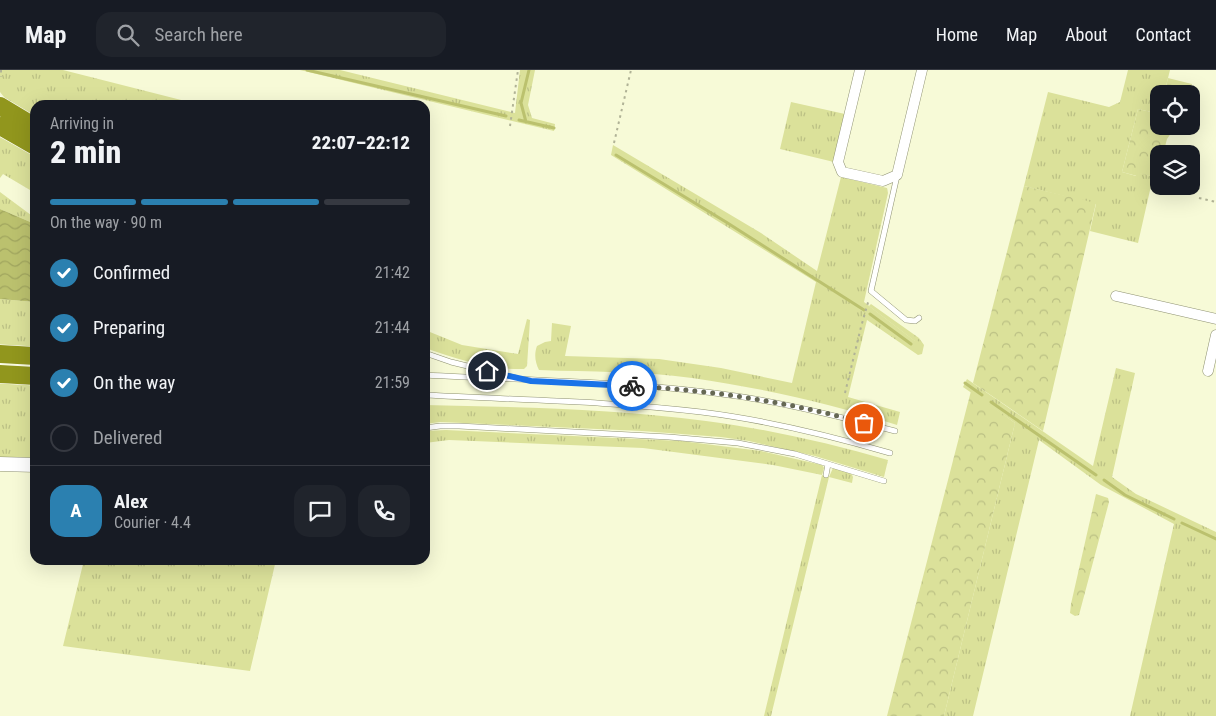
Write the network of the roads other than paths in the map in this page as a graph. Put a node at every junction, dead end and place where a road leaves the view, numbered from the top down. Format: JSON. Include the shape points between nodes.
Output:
{"nodes":[{"id":1,"x":860,"y":70,"type":"edge"},
{"id":2,"x":922,"y":70,"type":"edge"},
{"id":3,"x":0,"y":106,"type":"edge"},
{"id":4,"x":30,"y":124,"type":"edge"},
{"id":5,"x":0,"y":126,"type":"edge"},
{"id":6,"x":30,"y":143,"type":"edge"},
{"id":7,"x":897,"y":175,"type":"junction"},
{"id":8,"x":1116,"y":296,"type":"dead end"},
{"id":9,"x":919,"y":318,"type":"dead end"},
{"id":10,"x":1216,"y":319,"type":"edge"},
{"id":11,"x":1216,"y":335,"type":"edge"},
{"id":12,"x":0,"y":354,"type":"edge"},
{"id":13,"x":430,"y":355,"type":"edge"},
{"id":14,"x":30,"y":356,"type":"edge"},
{"id":15,"x":1208,"y":371,"type":"dead end"},
{"id":16,"x":0,"y":374,"type":"edge"},
{"id":17,"x":30,"y":376,"type":"edge"},
{"id":18,"x":430,"y":376,"type":"edge"},
{"id":19,"x":531,"y":381,"type":"junction"},
{"id":20,"x":430,"y":395,"type":"edge"},
{"id":21,"x":430,"y":427,"type":"edge"},
{"id":22,"x":895,"y":431,"type":"dead end"},
{"id":23,"x":890,"y":452,"type":"dead end"},
{"id":24,"x":0,"y":464,"type":"edge"},
{"id":25,"x":828,"y":464,"type":"junction"},
{"id":26,"x":30,"y":465,"type":"edge"},
{"id":27,"x":826,"y":475,"type":"dead end"},
{"id":28,"x":884,"y":480,"type":"dead end"}],
"edges":[{"from":1,"to":7,"type":"street","via":[[838,162],[842,172],[882,181]]},
{"from":2,"to":7,"type":"street"},
{"from":3,"to":4,"type":"highway"},
{"from":5,"to":6,"type":"highway"},
{"from":7,"to":9,"type":"lane","via":[[871,290],[906,320]]},
{"from":8,"to":10,"type":"street"},
{"from":11,"to":15,"type":"street"},
{"from":12,"to":14,"type":"highway"},
{"from":13,"to":19,"type":"lane"},
{"from":16,"to":17,"type":"highway"},
{"from":18,"to":19,"type":"lane"},
{"from":19,"to":22,"type":"lane","via":[[653,387],[754,399],[806,408]]},
{"from":20,"to":23,"type":"lane","via":[[701,412],[769,422]]},
{"from":21,"to":25,"type":"lane","via":[[459,426],[706,440],[767,448]]},
{"from":24,"to":26,"type":"main road"},
{"from":25,"to":27,"type":"lane"},
{"from":25,"to":28,"type":"lane"}]}
